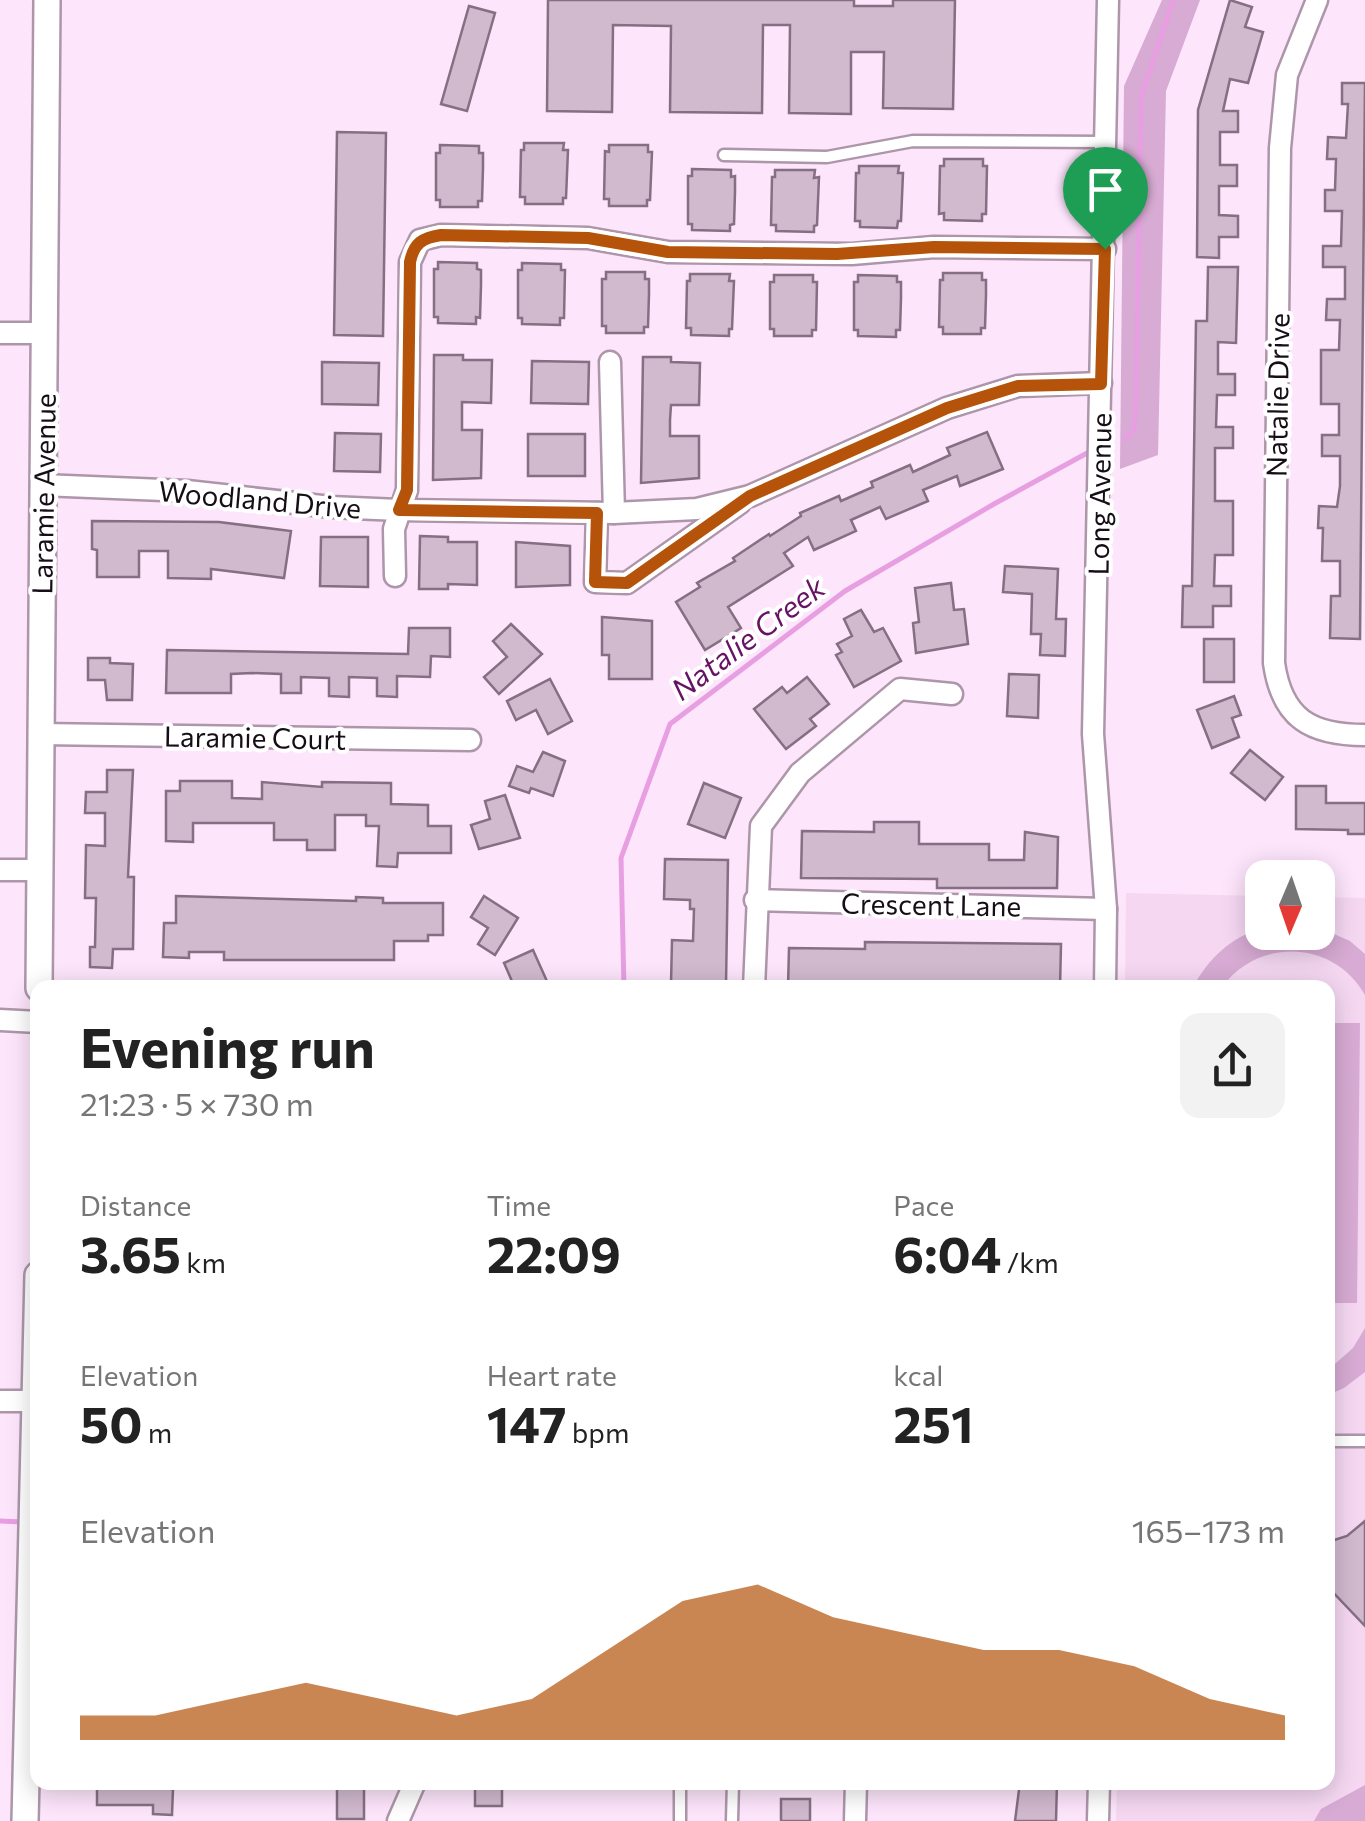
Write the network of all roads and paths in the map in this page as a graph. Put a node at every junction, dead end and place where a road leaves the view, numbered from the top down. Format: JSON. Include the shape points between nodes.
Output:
{"nodes":[{"id":1,"x":47,"y":0,"type":"edge"},
{"id":2,"x":1108,"y":0,"type":"edge"},
{"id":3,"x":1317,"y":0,"type":"edge"},
{"id":4,"x":1106,"y":142,"type":"junction"},
{"id":5,"x":724,"y":155,"type":"dead end"},
{"id":6,"x":1105,"y":249,"type":"junction"},
{"id":7,"x":0,"y":333,"type":"edge"},
{"id":8,"x":44,"y":333,"type":"junction"},
{"id":9,"x":610,"y":362,"type":"dead end"},
{"id":10,"x":1101,"y":384,"type":"junction"},
{"id":11,"x":42,"y":485,"type":"junction"},
{"id":12,"x":750,"y":496,"type":"junction"},
{"id":13,"x":399,"y":510,"type":"junction"},
{"id":14,"x":606,"y":513,"type":"junction"},
{"id":15,"x":395,"y":576,"type":"dead end"},
{"id":16,"x":952,"y":694,"type":"dead end"},
{"id":17,"x":40,"y":734,"type":"junction"},
{"id":18,"x":1365,"y":735,"type":"edge"},
{"id":19,"x":470,"y":740,"type":"dead end"},
{"id":20,"x":0,"y":870,"type":"edge"},
{"id":21,"x":39,"y":870,"type":"junction"},
{"id":22,"x":756,"y":900,"type":"junction"},
{"id":23,"x":1106,"y":908,"type":"junction"},
{"id":24,"x":40,"y":980,"type":"edge"},
{"id":25,"x":754,"y":980,"type":"edge"},
{"id":26,"x":1105,"y":980,"type":"edge"},
{"id":27,"x":0,"y":1020,"type":"edge"},
{"id":28,"x":30,"y":1022,"type":"edge"},
{"id":29,"x":0,"y":1400,"type":"edge"},
{"id":30,"x":30,"y":1401,"type":"edge"},
{"id":31,"x":1335,"y":1441,"type":"edge"},
{"id":32,"x":1365,"y":1441,"type":"edge"},
{"id":33,"x":30,"y":1607,"type":"edge"},
{"id":34,"x":411,"y":1790,"type":"edge"},
{"id":35,"x":680,"y":1790,"type":"edge"},
{"id":36,"x":733,"y":1790,"type":"edge"},
{"id":37,"x":856,"y":1790,"type":"edge"},
{"id":38,"x":1099,"y":1790,"type":"edge"},
{"id":39,"x":25,"y":1821,"type":"edge"},
{"id":40,"x":398,"y":1821,"type":"edge"},
{"id":41,"x":680,"y":1821,"type":"edge"},
{"id":42,"x":732,"y":1821,"type":"edge"},
{"id":43,"x":854,"y":1821,"type":"edge"},
{"id":44,"x":1098,"y":1821,"type":"edge"}],
"edges":[{"from":1,"to":8,"type":"street","name":"Laramie Avenue"},
{"from":2,"to":4,"type":"street","name":"Long Avenue"},
{"from":3,"to":18,"type":"street","name":"Natalie Drive","via":[[1287,74],[1280,148],[1274,663],[1281,696],[1302,721],[1331,733]]},
{"from":4,"to":5,"type":"lane","via":[[913,140],[827,157]]},
{"from":4,"to":6,"type":"street","name":"Long Avenue"},
{"from":6,"to":10,"type":"street","name":"Long Avenue"},
{"from":6,"to":13,"type":"street","via":[[934,247],[837,254],[646,251],[588,238],[420,240],[410,262],[407,490]]},
{"from":7,"to":8,"type":"street"},
{"from":8,"to":11,"type":"street","name":"Laramie Avenue"},
{"from":9,"to":14,"type":"street"},
{"from":10,"to":12,"type":"street","name":"Woodland Drive","via":[[1018,386],[964,402]]},
{"from":10,"to":23,"type":"street","name":"Long Avenue","via":[[1094,734]]},
{"from":11,"to":13,"type":"street","name":"Woodland Drive"},
{"from":11,"to":17,"type":"street","name":"Laramie Avenue"},
{"from":12,"to":14,"type":"street","name":"Woodland Drive","via":[[697,509]]},
{"from":12,"to":14,"type":"street","name":"Woodland Drive","via":[[627,583],[595,582]]},
{"from":13,"to":14,"type":"street","name":"Woodland Drive"},
{"from":13,"to":15,"type":"street"},
{"from":16,"to":22,"type":"street","via":[[900,689],[800,773],[761,826]]},
{"from":17,"to":19,"type":"street","name":"Laramie Court"},
{"from":17,"to":21,"type":"street","name":"Laramie Avenue"},
{"from":20,"to":21,"type":"street"},
{"from":21,"to":24,"type":"street","name":"Laramie Avenue"},
{"from":22,"to":23,"type":"street","name":"Crescent Lane"},
{"from":22,"to":25,"type":"street"},
{"from":23,"to":26,"type":"street","name":"Long Avenue"},
{"from":27,"to":28,"type":"street"},
{"from":29,"to":30,"type":"street"},
{"from":31,"to":32,"type":"lane"},
{"from":33,"to":39,"type":"street"},
{"from":34,"to":40,"type":"street"},
{"from":35,"to":41,"type":"lane"},
{"from":36,"to":42,"type":"lane"},
{"from":37,"to":43,"type":"street"},
{"from":38,"to":44,"type":"street"}]}
